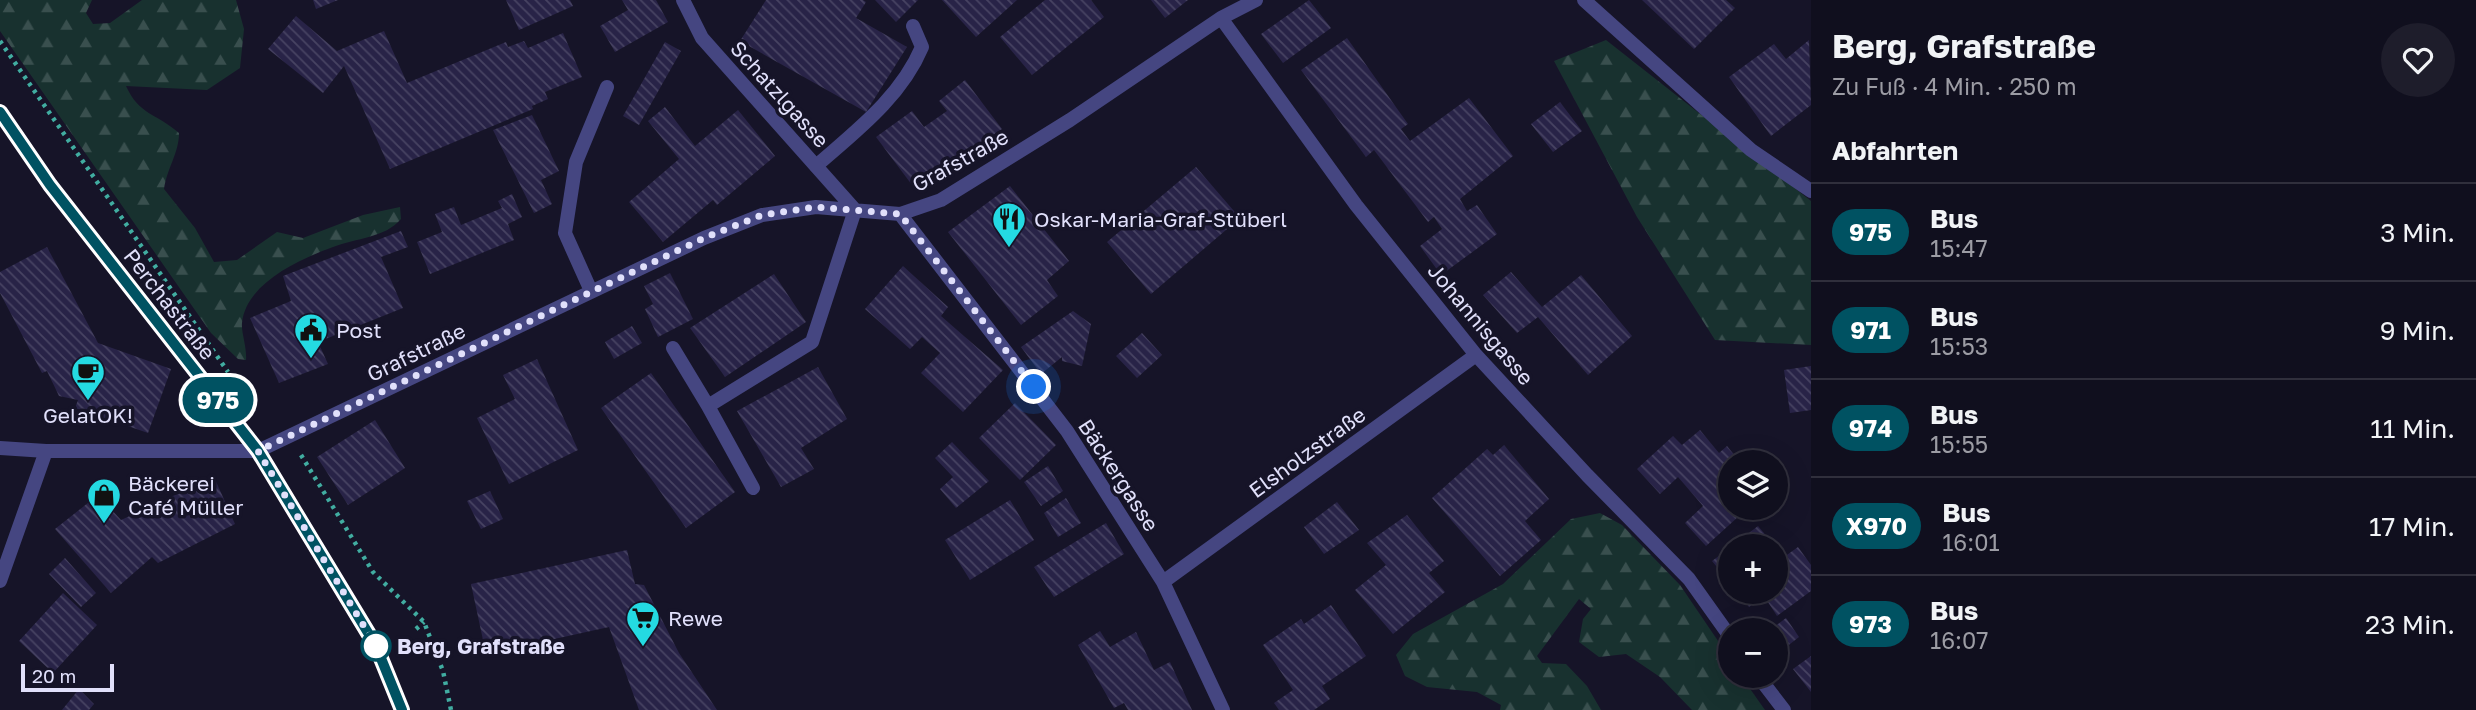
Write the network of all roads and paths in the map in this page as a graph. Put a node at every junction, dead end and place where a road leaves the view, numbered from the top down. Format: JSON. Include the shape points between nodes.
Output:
{"nodes":[{"id":1,"x":683,"y":0,"type":"edge"},
{"id":2,"x":1256,"y":0,"type":"edge"},
{"id":3,"x":1584,"y":0,"type":"edge"},
{"id":4,"x":1221,"y":18,"type":"junction"},
{"id":5,"x":913,"y":26,"type":"dead end"},
{"id":6,"x":0,"y":41,"type":"edge"},
{"id":7,"x":607,"y":88,"type":"dead end"},
{"id":8,"x":0,"y":112,"type":"edge"},
{"id":9,"x":816,"y":166,"type":"junction"},
{"id":10,"x":1811,"y":191,"type":"edge"},
{"id":11,"x":855,"y":210,"type":"junction"},
{"id":12,"x":900,"y":214,"type":"junction"},
{"id":13,"x":592,"y":291,"type":"junction"},
{"id":14,"x":673,"y":348,"type":"dead end"},
{"id":15,"x":1476,"y":355,"type":"junction"},
{"id":16,"x":234,"y":380,"type":"dead end"},
{"id":17,"x":708,"y":406,"type":"junction"},
{"id":18,"x":290,"y":436,"type":"junction"},
{"id":19,"x":0,"y":448,"type":"edge"},
{"id":20,"x":46,"y":451,"type":"junction"},
{"id":21,"x":258,"y":451,"type":"junction"},
{"id":22,"x":753,"y":488,"type":"dead end"},
{"id":23,"x":0,"y":581,"type":"edge"},
{"id":24,"x":1163,"y":582,"type":"junction"},
{"id":25,"x":1718,"y":620,"type":"edge"},
{"id":26,"x":424,"y":622,"type":"junction"},
{"id":27,"x":416,"y":629,"type":"dead end"},
{"id":28,"x":1767,"y":688,"type":"edge"},
{"id":29,"x":402,"y":710,"type":"edge"},
{"id":30,"x":451,"y":710,"type":"edge"},
{"id":31,"x":1223,"y":710,"type":"edge"},
{"id":32,"x":1784,"y":710,"type":"edge"}],
"edges":[{"from":1,"to":9,"type":"street","name":"Schatzlgasse","via":[[702,38]]},
{"from":2,"to":4,"type":"street","name":"Grafstraße"},
{"from":3,"to":10,"type":"street","via":[[1751,150]]},
{"from":4,"to":12,"type":"street","name":"Grafstraße","via":[[941,200]]},
{"from":4,"to":15,"type":"street","name":"Johannisgasse","via":[[1356,205]]},
{"from":5,"to":9,"type":"street","via":[[922,47],[912,69],[867,122]]},
{"from":6,"to":16,"type":"path"},
{"from":7,"to":13,"type":"street","via":[[576,162],[565,233]]},
{"from":8,"to":21,"type":"main road","name":"Perchastraße","via":[[50,185]]},
{"from":9,"to":11,"type":"street","name":"Schatzlgasse"},
{"from":11,"to":12,"type":"street","name":"Grafstraße"},
{"from":11,"to":13,"type":"street","name":"Grafstraße","via":[[816,207],[762,215]]},
{"from":11,"to":17,"type":"street","via":[[812,342]]},
{"from":12,"to":24,"type":"street","name":"Bäckergasse","via":[[1067,431]]},
{"from":13,"to":18,"type":"street","name":"Grafstraße"},
{"from":14,"to":17,"type":"street"},
{"from":15,"to":24,"type":"street","name":"Elsholzstraße"},
{"from":15,"to":25,"type":"street","name":"Johannisgasse","via":[[1689,579]]},
{"from":17,"to":22,"type":"street"},
{"from":18,"to":21,"type":"street","name":"Grafstraße"},
{"from":18,"to":26,"type":"path","via":[[373,572]]},
{"from":19,"to":20,"type":"street"},
{"from":20,"to":21,"type":"street"},
{"from":20,"to":23,"type":"street"},
{"from":21,"to":29,"type":"main road","name":"Perchastraße","via":[[376,646]]},
{"from":24,"to":31,"type":"street","name":"Bäckergasse"},
{"from":26,"to":27,"type":"path"},
{"from":26,"to":30,"type":"path","via":[[443,671]]},
{"from":28,"to":32,"type":"street"}]}
